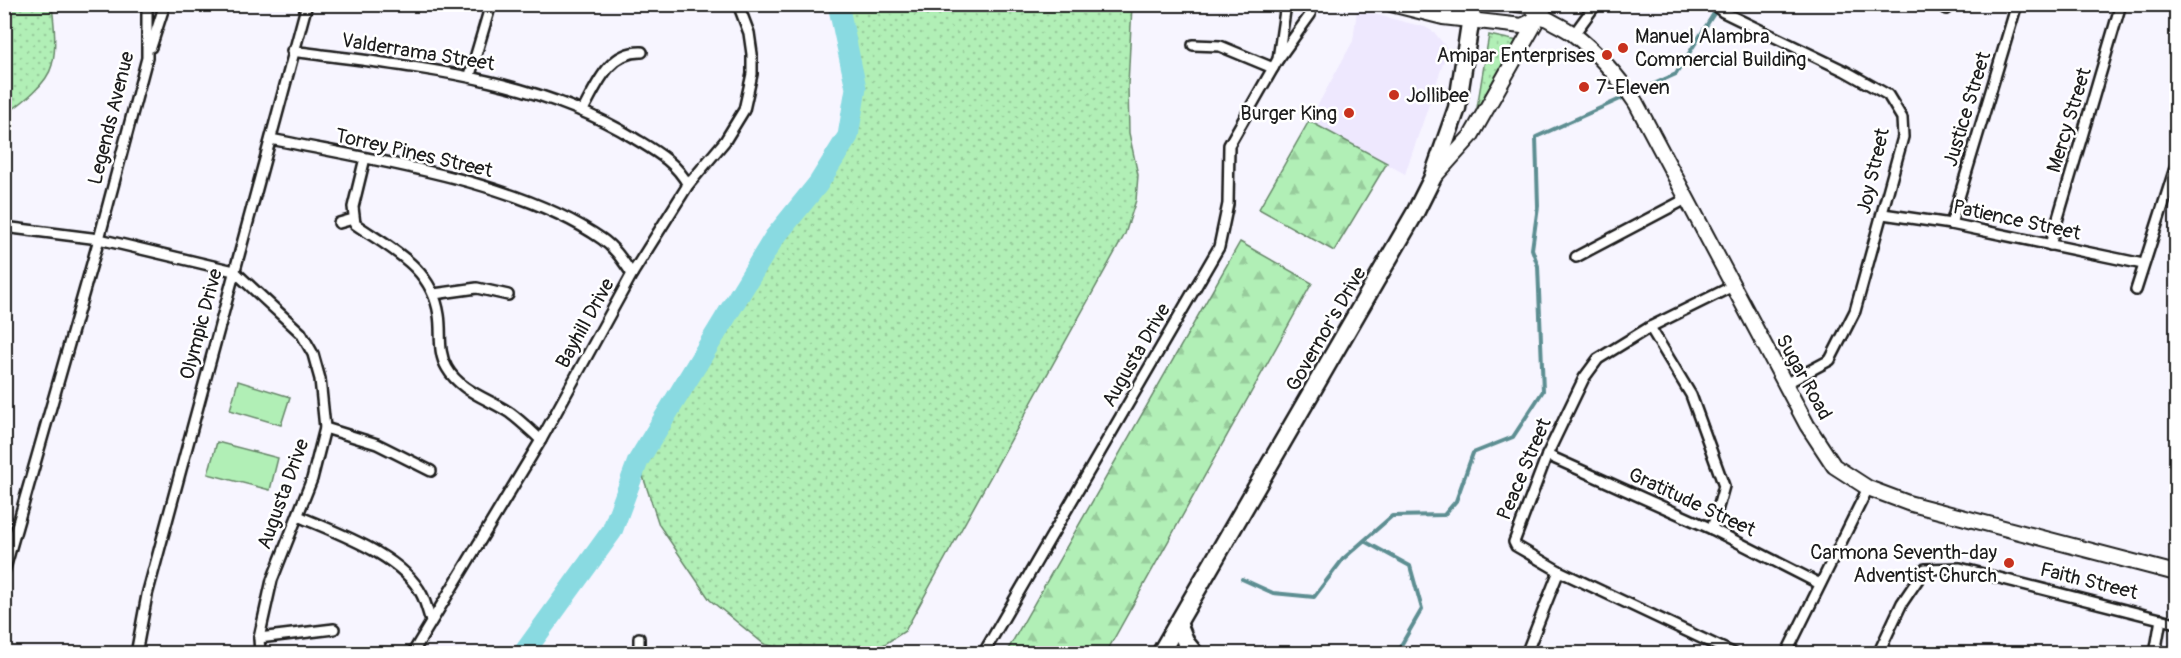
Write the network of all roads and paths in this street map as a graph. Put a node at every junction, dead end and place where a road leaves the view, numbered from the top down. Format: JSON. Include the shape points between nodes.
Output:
{"nodes":[{"id":1,"x":147,"y":4,"type":"edge"},
{"id":2,"x":165,"y":4,"type":"edge"},
{"id":3,"x":307,"y":4,"type":"edge"},
{"id":4,"x":490,"y":4,"type":"edge"},
{"id":5,"x":738,"y":4,"type":"edge"},
{"id":6,"x":1286,"y":4,"type":"edge"},
{"id":7,"x":1311,"y":4,"type":"edge"},
{"id":8,"x":1391,"y":4,"type":"edge"},
{"id":9,"x":1516,"y":4,"type":"edge"},
{"id":10,"x":1596,"y":4,"type":"edge"},
{"id":11,"x":1713,"y":4,"type":"edge"},
{"id":12,"x":1937,"y":4,"type":"edge"},
{"id":13,"x":2017,"y":4,"type":"edge"},
{"id":14,"x":2121,"y":4,"type":"edge"},
{"id":15,"x":1948,"y":7,"type":"edge"},
{"id":16,"x":1543,"y":11,"type":"edge"},
{"id":17,"x":1472,"y":13,"type":"edge"},
{"id":18,"x":1574,"y":34,"type":"junction"},
{"id":19,"x":1193,"y":45,"type":"dead end"},
{"id":20,"x":292,"y":51,"type":"junction"},
{"id":21,"x":642,"y":52,"type":"dead end"},
{"id":22,"x":147,"y":58,"type":"junction"},
{"id":23,"x":1275,"y":65,"type":"junction"},
{"id":24,"x":470,"y":75,"type":"junction"},
{"id":25,"x":583,"y":110,"type":"junction"},
{"id":26,"x":271,"y":139,"type":"junction"},
{"id":27,"x":365,"y":158,"type":"junction"},
{"id":28,"x":2176,"y":165,"type":"edge"},
{"id":29,"x":1432,"y":179,"type":"junction"},
{"id":30,"x":688,"y":185,"type":"junction"},
{"id":31,"x":1686,"y":199,"type":"junction"},
{"id":32,"x":1883,"y":214,"type":"junction"},
{"id":33,"x":353,"y":219,"type":"junction"},
{"id":34,"x":339,"y":223,"type":"dead end"},
{"id":35,"x":1951,"y":224,"type":"junction"},
{"id":36,"x":4,"y":227,"type":"edge"},
{"id":37,"x":99,"y":239,"type":"junction"},
{"id":38,"x":2050,"y":245,"type":"junction"},
{"id":39,"x":1576,"y":257,"type":"dead end"},
{"id":40,"x":2143,"y":264,"type":"junction"},
{"id":41,"x":234,"y":270,"type":"junction"},
{"id":42,"x":632,"y":274,"type":"junction"},
{"id":43,"x":1733,"y":286,"type":"junction"},
{"id":44,"x":2136,"y":290,"type":"dead end"},
{"id":45,"x":434,"y":294,"type":"junction"},
{"id":46,"x":508,"y":295,"type":"dead end"},
{"id":47,"x":1650,"y":327,"type":"junction"},
{"id":48,"x":1785,"y":384,"type":"junction"},
{"id":49,"x":325,"y":428,"type":"junction"},
{"id":50,"x":541,"y":440,"type":"junction"},
{"id":51,"x":1547,"y":455,"type":"junction"},
{"id":52,"x":431,"y":471,"type":"dead end"},
{"id":53,"x":1868,"y":488,"type":"junction"},
{"id":54,"x":298,"y":516,"type":"junction"},
{"id":55,"x":1712,"y":530,"type":"junction"},
{"id":56,"x":1559,"y":571,"type":"junction"},
{"id":57,"x":4,"y":572,"type":"edge"},
{"id":58,"x":2176,"y":573,"type":"edge"},
{"id":59,"x":1820,"y":584,"type":"junction"},
{"id":60,"x":2161,"y":618,"type":"junction"},
{"id":61,"x":431,"y":621,"type":"junction"},
{"id":62,"x":1178,"y":623,"type":"junction"},
{"id":63,"x":2176,"y":623,"type":"edge"},
{"id":64,"x":334,"y":629,"type":"dead end"},
{"id":65,"x":259,"y":638,"type":"junction"},
{"id":66,"x":639,"y":638,"type":"dead end"},
{"id":67,"x":136,"y":654,"type":"edge"},
{"id":68,"x":260,"y":654,"type":"edge"},
{"id":69,"x":412,"y":654,"type":"edge"},
{"id":70,"x":639,"y":654,"type":"edge"},
{"id":71,"x":983,"y":654,"type":"edge"},
{"id":72,"x":1160,"y":654,"type":"edge"},
{"id":73,"x":1195,"y":654,"type":"edge"},
{"id":74,"x":1526,"y":654,"type":"edge"},
{"id":75,"x":1735,"y":654,"type":"edge"},
{"id":76,"x":1786,"y":654,"type":"edge"},
{"id":77,"x":1878,"y":654,"type":"edge"},
{"id":78,"x":2156,"y":654,"type":"edge"}],
"edges":[{"from":1,"to":22,"type":"street","name":"Legends Avenue"},
{"from":2,"to":22,"type":"street"},
{"from":3,"to":20,"type":"street","name":"Olympic Drive"},
{"from":4,"to":24,"type":"street"},
{"from":5,"to":30,"type":"street","name":"Bayhill Drive","via":[[752,54],[749,91],[735,126]]},
{"from":6,"to":23,"type":"street","name":"Augusta Drive"},
{"from":7,"to":23,"type":"street","name":"Augusta Drive","via":[[1310,15]]},
{"from":8,"to":17,"type":"main road","via":[[1443,17]]},
{"from":9,"to":16,"type":"main road","name":"Sugar Road"},
{"from":10,"to":18,"type":"street"},
{"from":11,"to":32,"type":"street","name":"Joy Street","via":[[1888,95],[1902,118],[1903,137]]},
{"from":12,"to":15,"type":"street"},
{"from":13,"to":35,"type":"street","name":"Justice Street"},
{"from":14,"to":38,"type":"street","name":"Mercy Street"},
{"from":16,"to":17,"type":"main road","via":[[1522,26]]},
{"from":16,"to":18,"type":"main road","name":"Sugar Road"},
{"from":16,"to":29,"type":"main road","via":[[1471,136]]},
{"from":17,"to":29,"type":"highway","name":"Governor's Drive","via":[[1457,108]]},
{"from":18,"to":31,"type":"main road","name":"Sugar Road","via":[[1603,60],[1636,102]]},
{"from":19,"to":23,"type":"street","via":[[1220,46]]},
{"from":20,"to":24,"type":"street","name":"Valderrama Street"},
{"from":20,"to":26,"type":"street","name":"Olympic Drive"},
{"from":21,"to":25,"type":"street","via":[[628,51],[617,57]]},
{"from":22,"to":37,"type":"street","name":"Legends Avenue"},
{"from":23,"to":71,"type":"street","name":"Augusta Drive","via":[[1229,145],[1228,204],[1219,247]]},
{"from":24,"to":25,"type":"street","name":"Valderrama Street"},
{"from":25,"to":30,"type":"street","name":"Valderrama Street","via":[[670,162]]},
{"from":26,"to":27,"type":"street","name":"Torrey Pines Street"},
{"from":26,"to":41,"type":"street","name":"Olympic Drive"},
{"from":27,"to":33,"type":"street"},
{"from":27,"to":42,"type":"street","name":"Torrey Pines Street","via":[[469,181],[545,209],[603,240],[620,255]]},
{"from":28,"to":40,"type":"street"},
{"from":29,"to":62,"type":"highway","name":"Governor's Drive","via":[[1373,290]]},
{"from":30,"to":42,"type":"street","name":"Bayhill Drive"},
{"from":31,"to":39,"type":"street"},
{"from":31,"to":43,"type":"main road","name":"Sugar Road"},
{"from":32,"to":35,"type":"street","name":"Patience Street"},
{"from":32,"to":48,"type":"street","name":"Joy Street","via":[[1855,311],[1830,360]]},
{"from":33,"to":34,"type":"street"},
{"from":33,"to":45,"type":"street","via":[[417,268]]},
{"from":35,"to":38,"type":"street","name":"Patience Street"},
{"from":36,"to":37,"type":"street"},
{"from":37,"to":41,"type":"street"},
{"from":37,"to":57,"type":"street","name":"Legends Avenue"},
{"from":38,"to":40,"type":"street","name":"Patience Street"},
{"from":40,"to":44,"type":"street"},
{"from":41,"to":49,"type":"street","name":"Augusta Drive","via":[[301,333],[313,354],[320,379]]},
{"from":41,"to":67,"type":"street","name":"Olympic Drive","via":[[147,595]]},
{"from":42,"to":50,"type":"street","name":"Bayhill Drive"},
{"from":43,"to":47,"type":"street","name":"Peace Street"},
{"from":43,"to":48,"type":"main road","name":"Sugar Road"},
{"from":45,"to":46,"type":"street","via":[[477,288]]},
{"from":45,"to":50,"type":"street","via":[[440,319],[440,352],[453,377],[511,414]]},
{"from":47,"to":51,"type":"street","name":"Peace Street","via":[[1598,358],[1584,378]]},
{"from":47,"to":55,"type":"street","via":[[1691,395],[1724,486]]},
{"from":48,"to":53,"type":"main road","name":"Sugar Road","via":[[1826,456]]},
{"from":49,"to":52,"type":"street","via":[[377,444]]},
{"from":49,"to":54,"type":"street","name":"Augusta Drive"},
{"from":50,"to":61,"type":"street","name":"Bayhill Drive"},
{"from":51,"to":55,"type":"street","name":"Gratitude Street"},
{"from":51,"to":56,"type":"street","name":"Peace Street","via":[[1514,542]]},
{"from":53,"to":58,"type":"main road","name":"Sugar Road","via":[[1908,503]]},
{"from":53,"to":59,"type":"street"},
{"from":54,"to":61,"type":"street","via":[[361,543],[407,576],[422,594]]},
{"from":54,"to":65,"type":"street","name":"Augusta Drive","via":[[272,579]]},
{"from":55,"to":59,"type":"street","name":"Gratitude Street"},
{"from":56,"to":74,"type":"street"},
{"from":56,"to":75,"type":"street","name":"Peace Street"},
{"from":59,"to":76,"type":"street"},
{"from":60,"to":63,"type":"street","name":"Faith Street"},
{"from":60,"to":77,"type":"street","name":"Faith Street","via":[[1960,568],[1925,569],[1902,603]]},
{"from":60,"to":78,"type":"street"},
{"from":61,"to":69,"type":"street","name":"Bayhill Drive"},
{"from":62,"to":72,"type":"highway","name":"Governor's Drive"},
{"from":62,"to":73,"type":"highway"},
{"from":64,"to":65,"type":"street"},
{"from":65,"to":68,"type":"street","name":"Augusta Drive"},
{"from":66,"to":70,"type":"street"}]}
